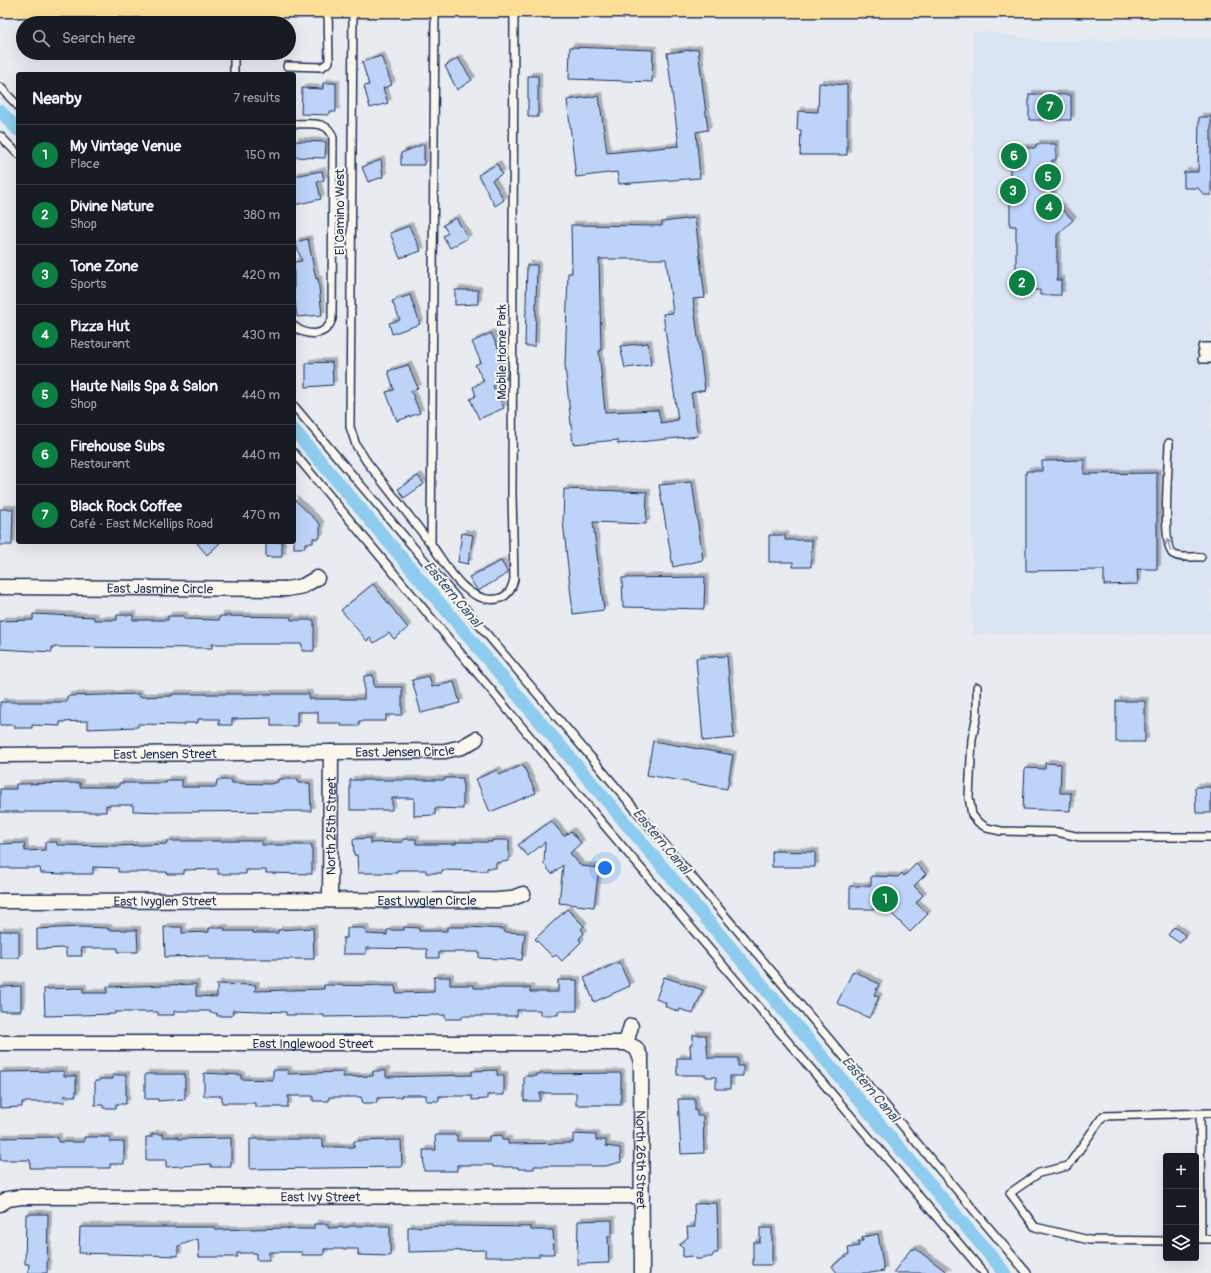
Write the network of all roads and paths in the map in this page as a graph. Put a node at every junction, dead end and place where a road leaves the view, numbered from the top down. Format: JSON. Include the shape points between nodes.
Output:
{"nodes":[{"id":1,"x":660,"y":2,"type":"edge"},
{"id":2,"x":80,"y":3,"type":"edge"},
{"id":3,"x":302,"y":3,"type":"edge"},
{"id":4,"x":6,"y":4,"type":"edge"},
{"id":5,"x":526,"y":4,"type":"edge"},
{"id":6,"x":328,"y":6,"type":"junction"},
{"id":7,"x":353,"y":6,"type":"junction"},
{"id":8,"x":435,"y":6,"type":"junction"},
{"id":9,"x":1211,"y":6,"type":"edge"},
{"id":10,"x":233,"y":9,"type":"edge"},
{"id":11,"x":234,"y":60,"type":"edge"},
{"id":12,"x":287,"y":66,"type":"dead end"},
{"id":13,"x":234,"y":72,"type":"edge"},
{"id":14,"x":0,"y":87,"type":"edge"},
{"id":15,"x":16,"y":104,"type":"edge"},
{"id":16,"x":296,"y":124,"type":"edge"},
{"id":17,"x":0,"y":136,"type":"edge"},
{"id":18,"x":16,"y":152,"type":"edge"},
{"id":19,"x":296,"y":327,"type":"edge"},
{"id":20,"x":1211,"y":347,"type":"edge"},
{"id":21,"x":1202,"y":353,"type":"junction"},
{"id":22,"x":1211,"y":353,"type":"edge"},
{"id":23,"x":1211,"y":359,"type":"edge"},
{"id":24,"x":296,"y":408,"type":"edge"},
{"id":25,"x":350,"y":419,"type":"joint"},
{"id":26,"x":1169,"y":443,"type":"dead end"},
{"id":27,"x":296,"y":455,"type":"edge"},
{"id":28,"x":431,"y":544,"type":"junction"},
{"id":29,"x":1201,"y":556,"type":"dead end"},
{"id":30,"x":317,"y":578,"type":"dead end"},
{"id":31,"x":0,"y":587,"type":"edge"},
{"id":32,"x":977,"y":687,"type":"dead end"},
{"id":33,"x":476,"y":739,"type":"dead end"},
{"id":34,"x":330,"y":752,"type":"junction"},
{"id":35,"x":0,"y":755,"type":"edge"},
{"id":36,"x":1211,"y":837,"type":"edge"},
{"id":37,"x":523,"y":894,"type":"dead end"},
{"id":38,"x":330,"y":900,"type":"junction"},
{"id":39,"x":0,"y":901,"type":"edge"},
{"id":40,"x":631,"y":1026,"type":"dead end"},
{"id":41,"x":0,"y":1043,"type":"edge"},
{"id":42,"x":631,"y":1045,"type":"junction"},
{"id":43,"x":1211,"y":1113,"type":"edge"},
{"id":44,"x":1200,"y":1114,"type":"junction"},
{"id":45,"x":642,"y":1196,"type":"junction"},
{"id":46,"x":0,"y":1204,"type":"edge"},
{"id":47,"x":1199,"y":1239,"type":"edge"},
{"id":48,"x":1211,"y":1239,"type":"edge"},
{"id":49,"x":1163,"y":1241,"type":"edge"},
{"id":50,"x":642,"y":1273,"type":"edge"},
{"id":51,"x":984,"y":1273,"type":"edge"},
{"id":52,"x":1027,"y":1273,"type":"edge"}],
"edges":[{"from":1,"to":5,"type":"main road"},
{"from":1,"to":9,"type":"main road"},
{"from":2,"to":4,"type":"main road"},
{"from":2,"to":10,"type":"main road"},
{"from":3,"to":6,"type":"main road"},
{"from":3,"to":10,"type":"main road"},
{"from":5,"to":8,"type":"main road"},
{"from":5,"to":28,"type":"lane","name":"Mobile Home Park","via":[[512,494],[514,579],[510,591],[501,598],[494,599],[471,593]]},
{"from":6,"to":7,"type":"main road"},
{"from":6,"to":12,"type":"lane","via":[[329,62],[322,67]]},
{"from":7,"to":8,"type":"main road"},
{"from":7,"to":25,"type":"lane","name":"El Camino West"},
{"from":8,"to":28,"type":"lane"},
{"from":11,"to":13,"type":"lane"},
{"from":14,"to":15,"type":"lane"},
{"from":16,"to":19,"type":"lane","via":[[320,125],[327,128],[332,134],[333,146],[332,320],[327,329],[318,334],[304,333]]},
{"from":17,"to":18,"type":"lane"},
{"from":20,"to":21,"type":"lane"},
{"from":21,"to":22,"type":"lane"},
{"from":21,"to":23,"type":"lane"},
{"from":24,"to":52,"type":"lane"},
{"from":25,"to":28,"type":"lane","name":"Mobile Home Park","via":[[352,436],[360,453]]},
{"from":29,"to":26,"type":"lane","one_way":true,"via":[[1178,556],[1167,546]]},
{"from":27,"to":51,"type":"lane"},
{"from":30,"to":31,"type":"street","name":"East Jasmine Circle","via":[[303,586],[287,589]]},
{"from":32,"to":36,"type":"lane","via":[[977,715],[972,739],[969,797],[972,815],[987,828],[1002,831],[1057,832],[1080,836]]},
{"from":33,"to":34,"type":"street","name":"East Jensen Circle","via":[[462,747],[445,751]]},
{"from":34,"to":35,"type":"street","name":"East Jensen Street"},
{"from":34,"to":38,"type":"street","name":"North 25th Street"},
{"from":37,"to":38,"type":"street","name":"East Ivyglen Circle","via":[[510,899],[496,900]]},
{"from":38,"to":39,"type":"street","name":"East Ivyglen Street"},
{"from":40,"to":42,"type":"street"},
{"from":41,"to":42,"type":"street","name":"East Inglewood Street"},
{"from":42,"to":45,"type":"street","name":"North 26th Street","via":[[639,1053],[641,1064]]},
{"from":43,"to":44,"type":"lane"},
{"from":44,"to":47,"type":"lane"},
{"from":44,"to":49,"type":"lane","via":[[1103,1116],[1068,1166],[1039,1173],[1010,1193],[1035,1227],[1090,1240]]},
{"from":45,"to":46,"type":"street","name":"East Ivy Street","via":[[22,1197],[8,1199]]},
{"from":45,"to":50,"type":"street","name":"North 26th Street"},
{"from":47,"to":48,"type":"lane"}]}
